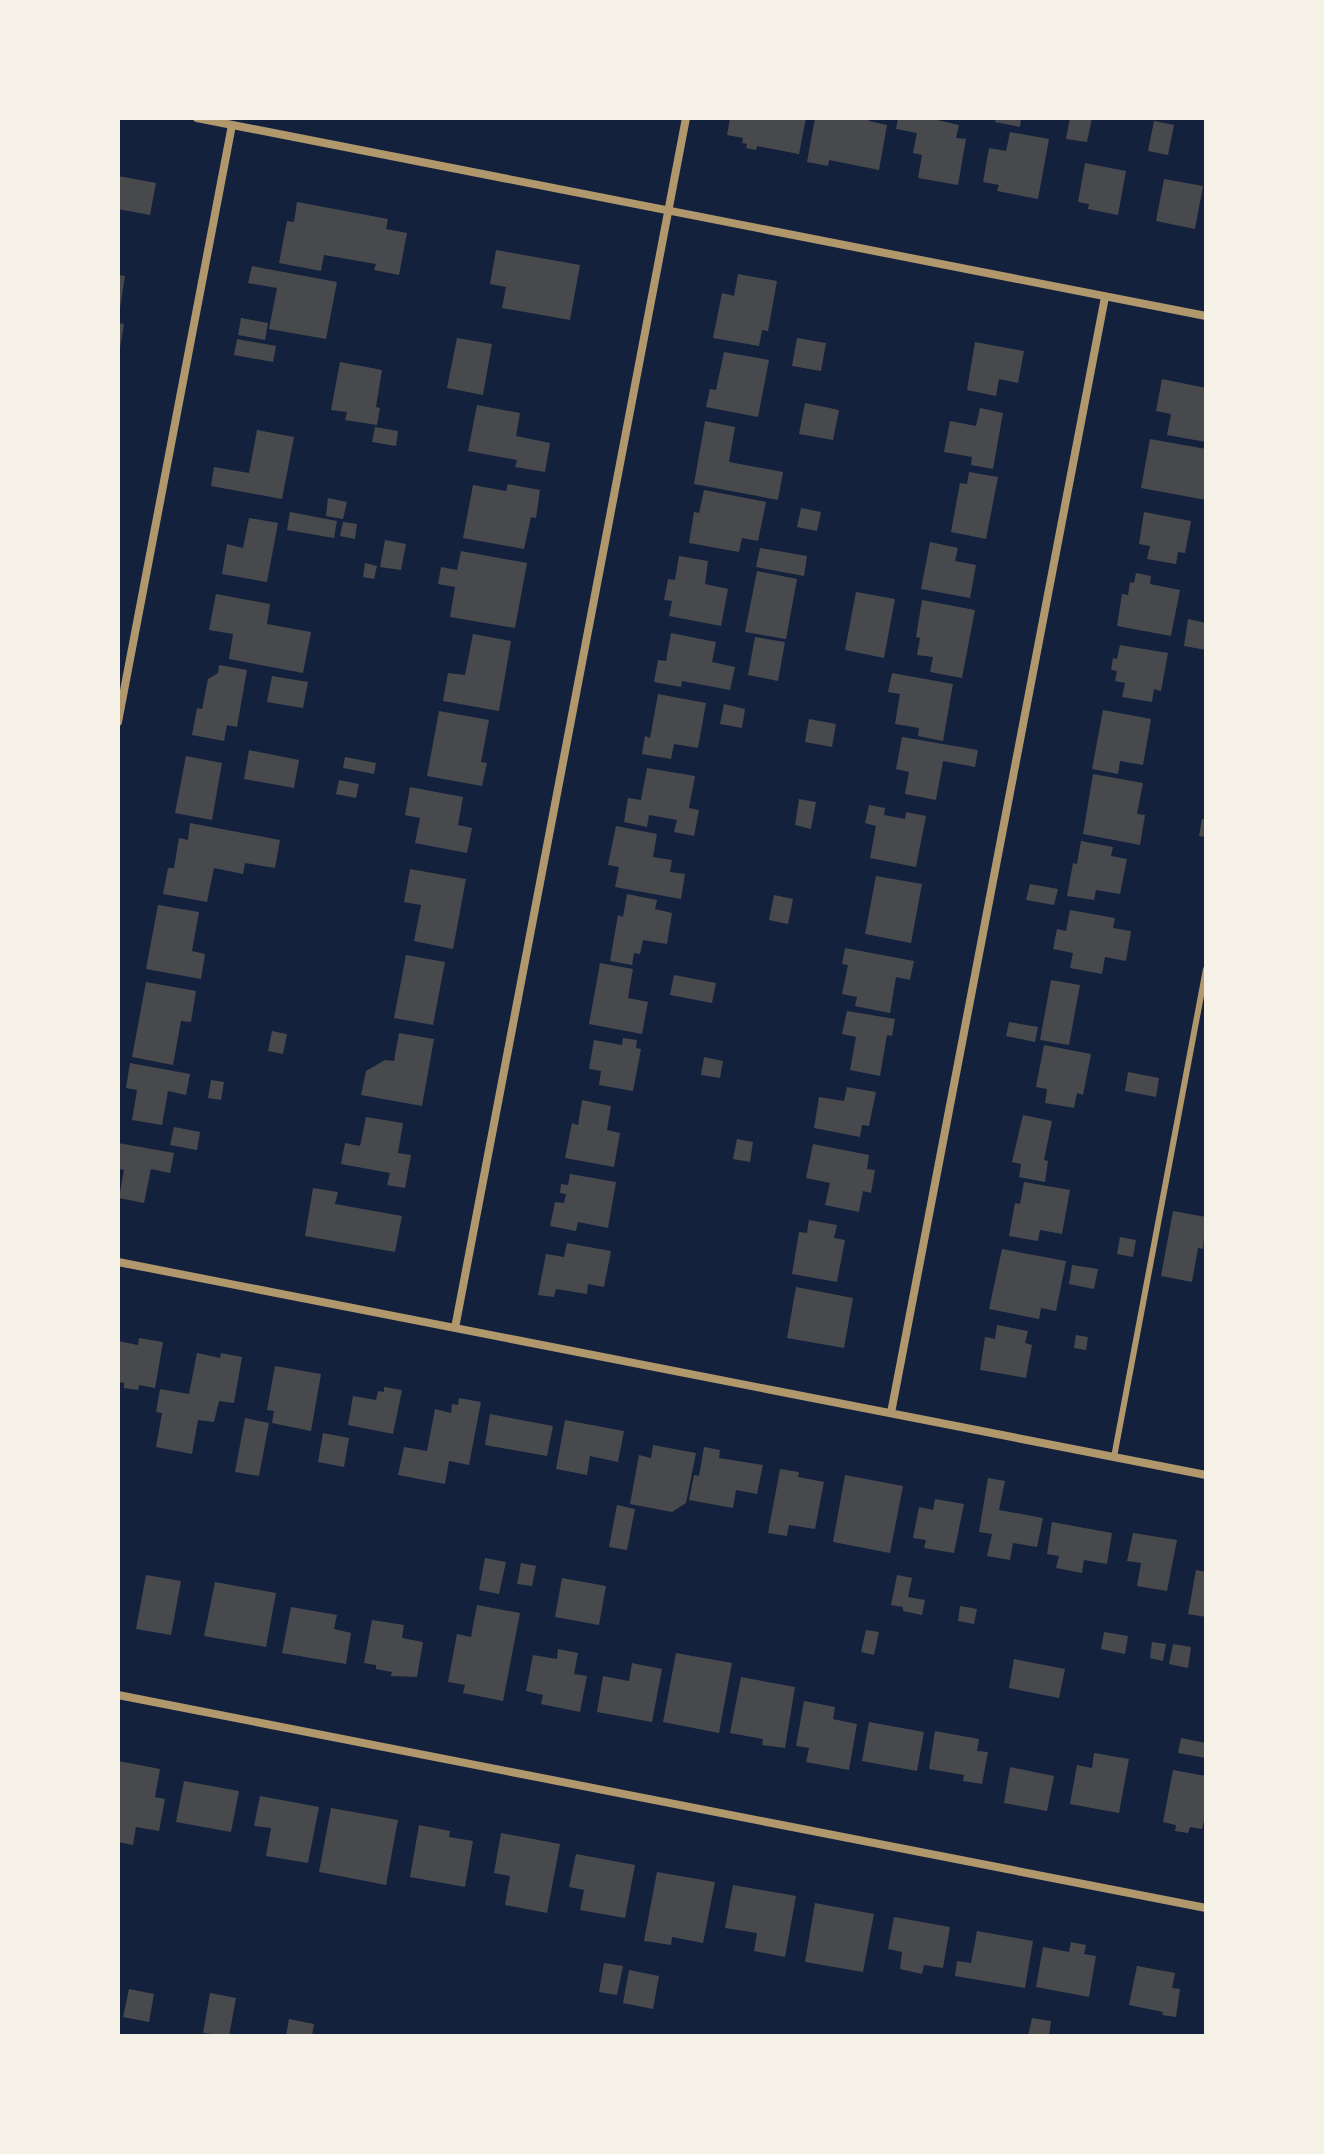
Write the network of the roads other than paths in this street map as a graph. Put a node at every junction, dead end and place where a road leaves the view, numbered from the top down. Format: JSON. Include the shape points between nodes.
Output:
{"nodes":[{"id":1,"x":197,"y":118,"type":"edge"},
{"id":2,"x":686,"y":118,"type":"edge"},
{"id":3,"x":232,"y":125,"type":"junction"},
{"id":4,"x":669,"y":211,"type":"junction"},
{"id":5,"x":1105,"y":297,"type":"junction"},
{"id":6,"x":1206,"y":316,"type":"edge"},
{"id":7,"x":118,"y":722,"type":"edge"},
{"id":8,"x":1206,"y":969,"type":"edge"},
{"id":9,"x":118,"y":1262,"type":"edge"},
{"id":10,"x":455,"y":1328,"type":"junction"},
{"id":11,"x":891,"y":1413,"type":"junction"},
{"id":12,"x":1114,"y":1457,"type":"junction"},
{"id":13,"x":1206,"y":1475,"type":"edge"},
{"id":14,"x":118,"y":1695,"type":"edge"},
{"id":15,"x":1206,"y":1908,"type":"edge"}],
"edges":[{"from":1,"to":3,"type":"street"},
{"from":2,"to":4,"type":"street"},
{"from":3,"to":4,"type":"street"},
{"from":3,"to":7,"type":"street"},
{"from":4,"to":5,"type":"street"},
{"from":4,"to":10,"type":"street"},
{"from":5,"to":6,"type":"street"},
{"from":5,"to":11,"type":"street"},
{"from":8,"to":12,"type":"lane"},
{"from":9,"to":10,"type":"street"},
{"from":10,"to":11,"type":"street"},
{"from":11,"to":12,"type":"street"},
{"from":12,"to":13,"type":"street"},
{"from":14,"to":15,"type":"street"}]}
